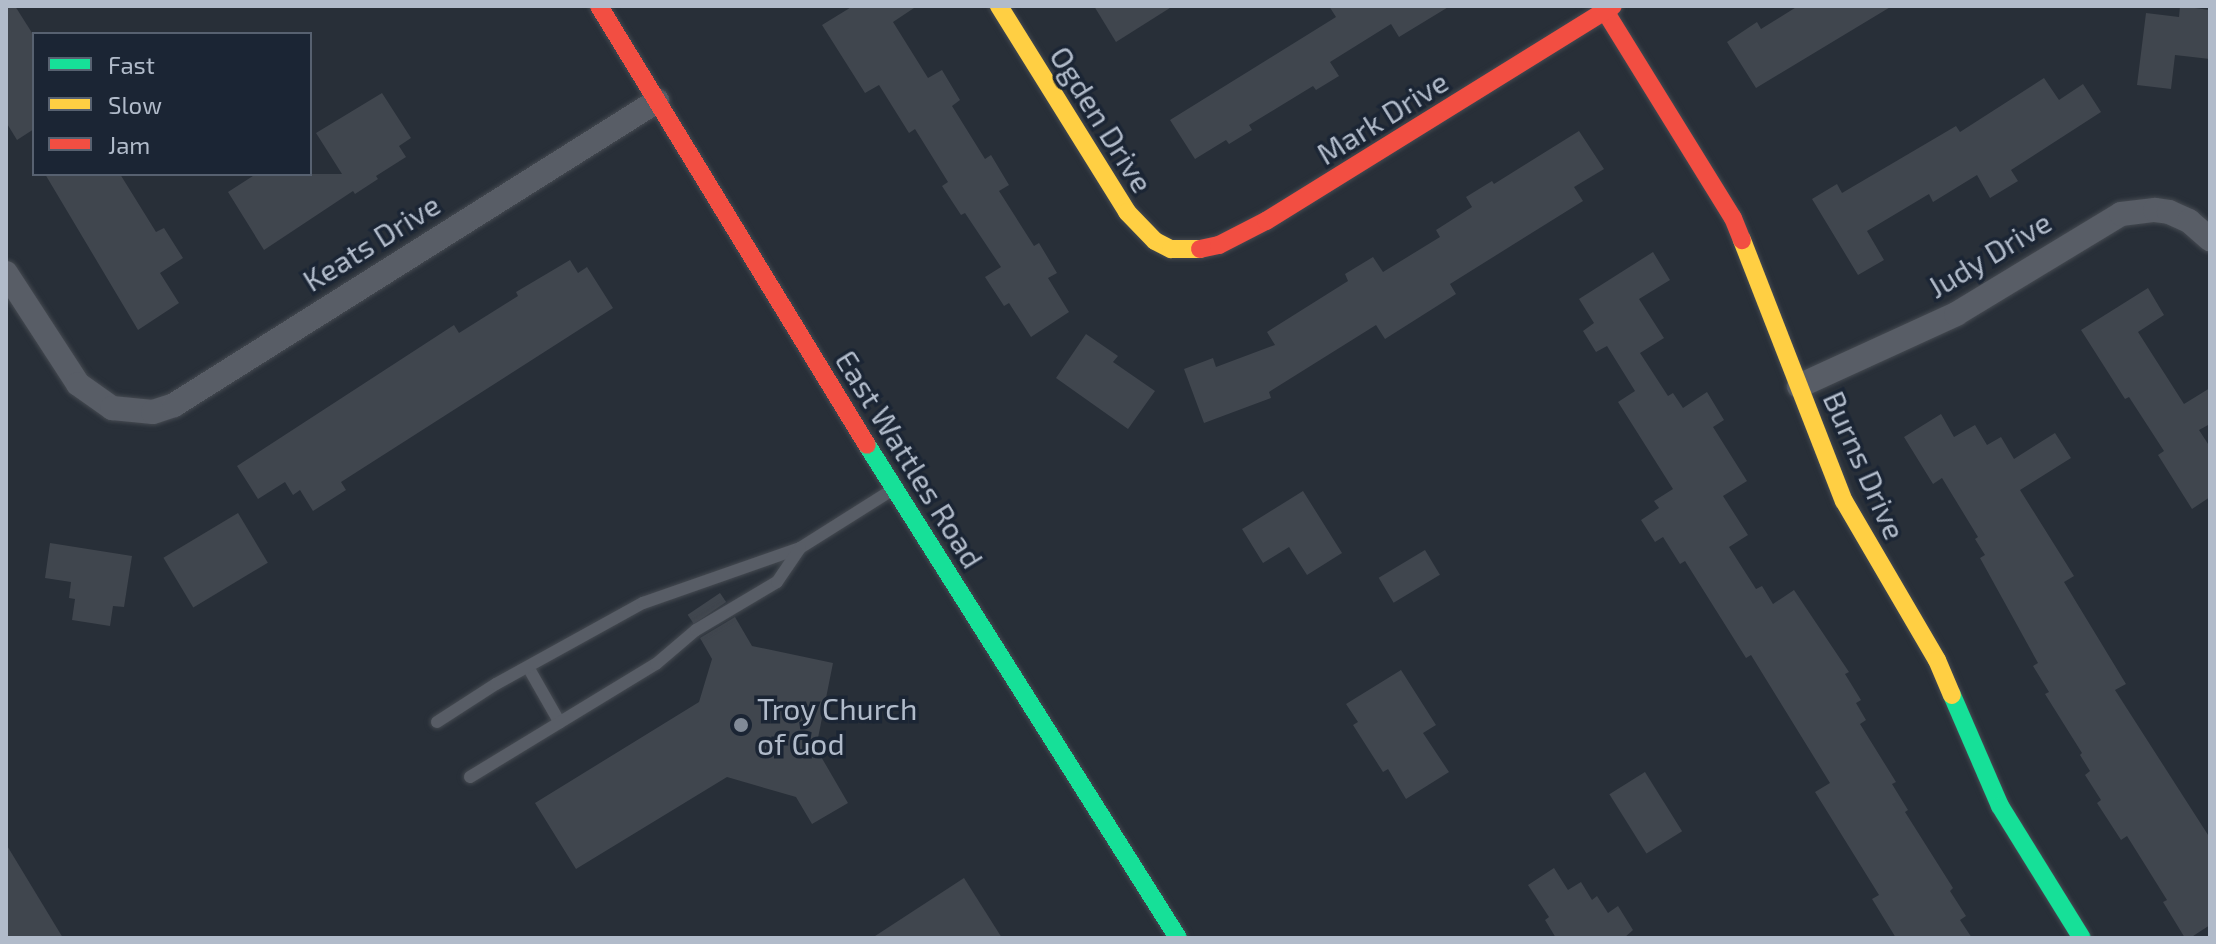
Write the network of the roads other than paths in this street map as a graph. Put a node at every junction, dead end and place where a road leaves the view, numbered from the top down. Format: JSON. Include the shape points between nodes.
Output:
{"nodes":[{"id":1,"x":599,"y":6,"type":"edge"},
{"id":2,"x":999,"y":6,"type":"edge"},
{"id":3,"x":1609,"y":8,"type":"edge"},
{"id":4,"x":657,"y":101,"type":"junction"},
{"id":5,"x":2210,"y":239,"type":"edge"},
{"id":6,"x":1171,"y":249,"type":"joint"},
{"id":7,"x":6,"y":273,"type":"edge"},
{"id":8,"x":1799,"y":386,"type":"junction"},
{"id":9,"x":894,"y":489,"type":"junction"},
{"id":10,"x":800,"y":548,"type":"junction"},
{"id":11,"x":528,"y":667,"type":"junction"},
{"id":12,"x":437,"y":722,"type":"dead end"},
{"id":13,"x":560,"y":723,"type":"junction"},
{"id":14,"x":470,"y":777,"type":"dead end"},
{"id":15,"x":1174,"y":937,"type":"edge"},
{"id":16,"x":2082,"y":938,"type":"edge"}],
"edges":[{"from":1,"to":4,"type":"street","name":"East Wattles Road"},
{"from":2,"to":6,"type":"street","name":"Ogden Drive","via":[[1127,212],[1155,241]]},
{"from":3,"to":6,"type":"street","name":"Mark Drive","via":[[1253,228],[1219,245]]},
{"from":3,"to":8,"type":"street","name":"Burns Drive","via":[[1733,218]]},
{"from":4,"to":7,"type":"street","name":"Keats Drive","via":[[174,405],[153,412],[112,408],[78,384]]},
{"from":4,"to":9,"type":"street","name":"East Wattles Road"},
{"from":5,"to":8,"type":"street","name":"Judy Drive","via":[[2169,212],[2121,214],[1956,314]]},
{"from":8,"to":16,"type":"street","name":"Burns Drive","via":[[1857,526],[1937,660],[2000,806]]},
{"from":9,"to":10,"type":"lane"},
{"from":9,"to":15,"type":"street","name":"East Wattles Road"},
{"from":10,"to":11,"type":"lane","via":[[643,603]]},
{"from":10,"to":13,"type":"lane","via":[[777,582]]},
{"from":11,"to":12,"type":"lane"},
{"from":11,"to":13,"type":"lane"},
{"from":13,"to":14,"type":"lane"}]}
